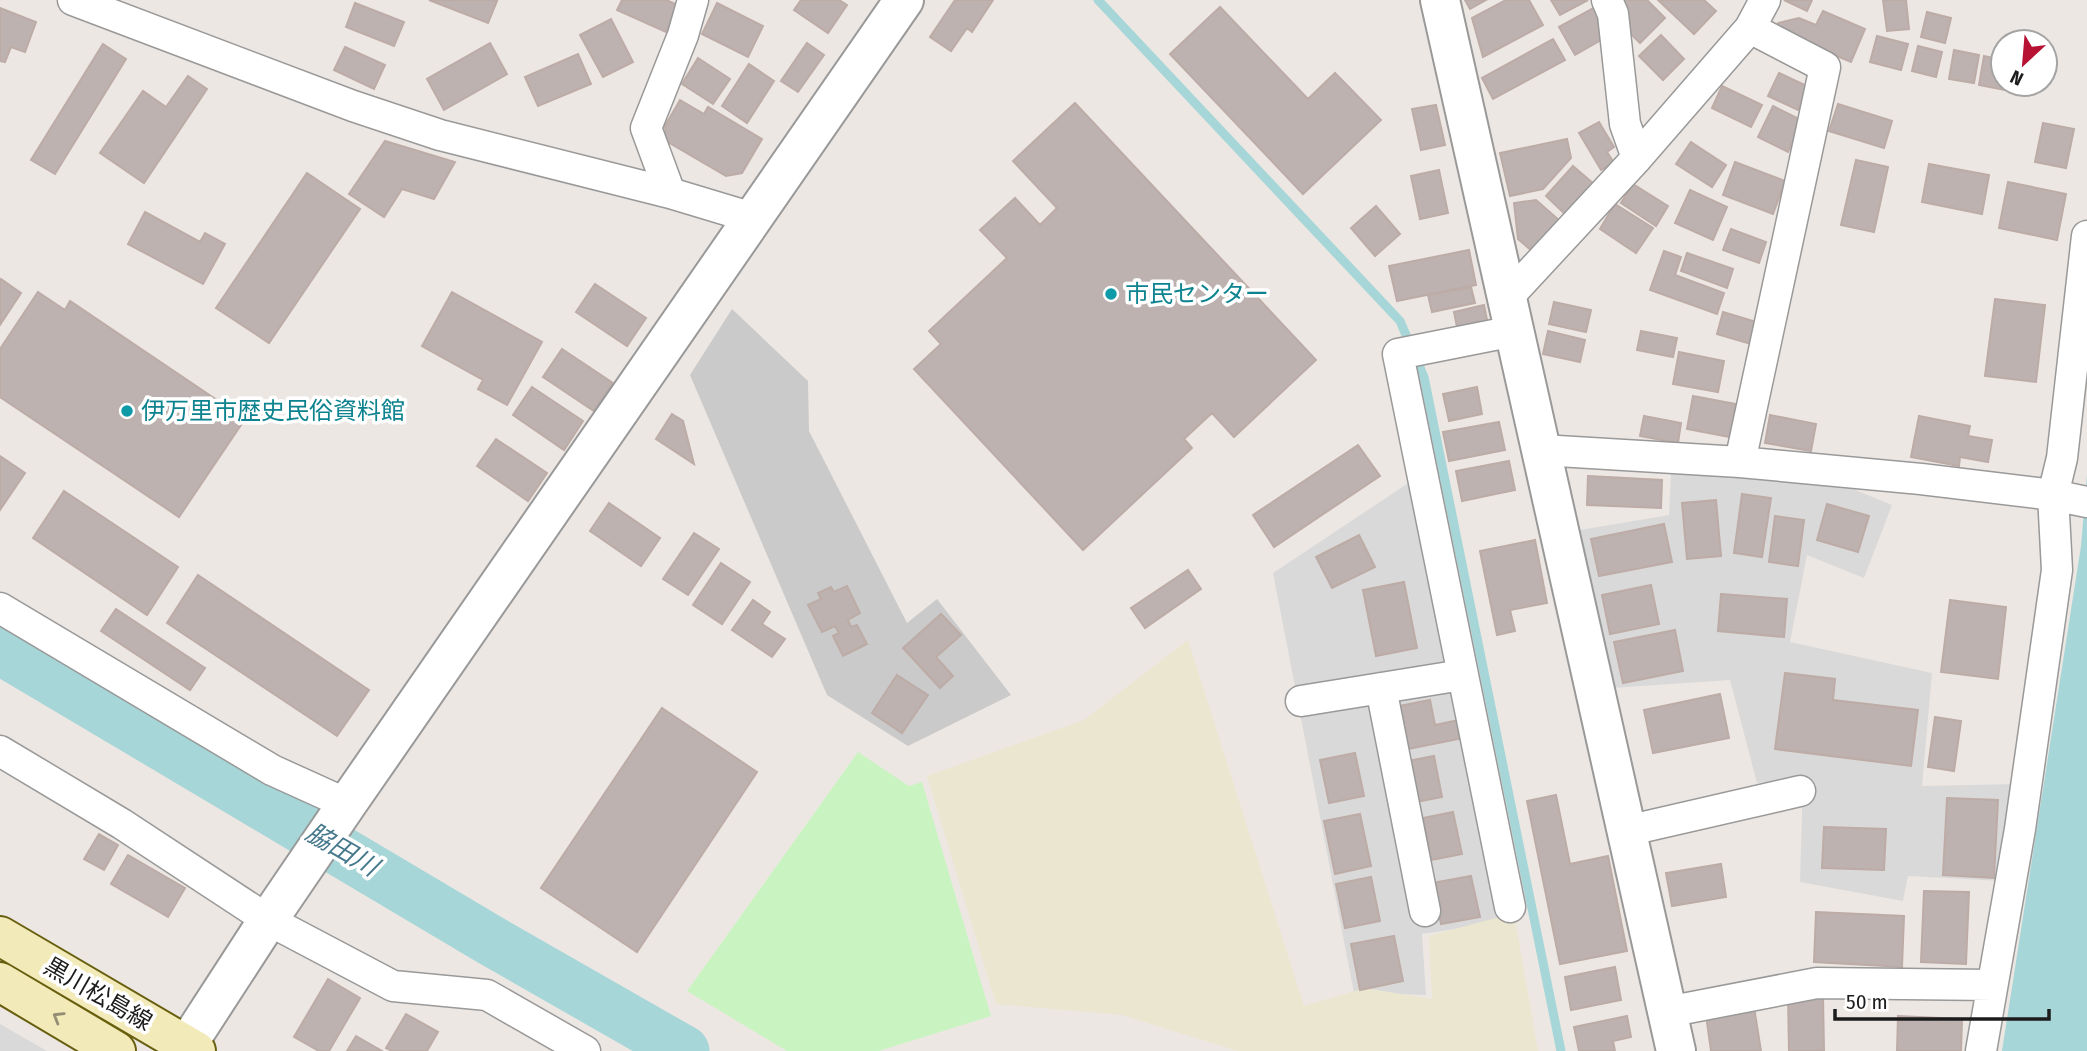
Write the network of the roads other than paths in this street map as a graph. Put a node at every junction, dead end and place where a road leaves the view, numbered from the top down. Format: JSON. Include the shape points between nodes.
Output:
{"nodes":[{"id":1,"x":73,"y":0,"type":"edge"},
{"id":2,"x":693,"y":0,"type":"edge"},
{"id":3,"x":904,"y":0,"type":"edge"},
{"id":4,"x":1440,"y":0,"type":"edge"},
{"id":5,"x":1607,"y":0,"type":"edge"},
{"id":6,"x":1765,"y":0,"type":"edge"},
{"id":7,"x":1750,"y":28,"type":"junction"},
{"id":8,"x":1637,"y":158,"type":"junction"},
{"id":9,"x":670,"y":193,"type":"junction"},
{"id":10,"x":752,"y":218,"type":"junction"},
{"id":11,"x":2087,"y":236,"type":"edge"},
{"id":12,"x":1511,"y":315,"type":"junction"},
{"id":13,"x":1542,"y":450,"type":"junction"},
{"id":14,"x":1740,"y":462,"type":"junction"},
{"id":15,"x":2070,"y":499,"type":"edge"},
{"id":16,"x":0,"y":608,"type":"edge"},
{"id":17,"x":1462,"y":675,"type":"junction"},
{"id":18,"x":1381,"y":688,"type":"junction"},
{"id":19,"x":1301,"y":701,"type":"dead end"},
{"id":20,"x":0,"y":751,"type":"edge"},
{"id":21,"x":1800,"y":791,"type":"dead end"},
{"id":22,"x":347,"y":804,"type":"junction"},
{"id":23,"x":1626,"y":831,"type":"junction"},
{"id":24,"x":1510,"y":907,"type":"dead end"},
{"id":25,"x":1425,"y":911,"type":"dead end"},
{"id":26,"x":268,"y":920,"type":"junction"},
{"id":27,"x":0,"y":936,"type":"edge"},
{"id":28,"x":0,"y":982,"type":"edge"},
{"id":29,"x":1992,"y":985,"type":"junction"},
{"id":30,"x":1667,"y":1012,"type":"junction"},
{"id":31,"x":189,"y":1049,"type":"edge"},
{"id":32,"x":116,"y":1051,"type":"edge"},
{"id":33,"x":585,"y":1051,"type":"edge"},
{"id":34,"x":1676,"y":1051,"type":"edge"},
{"id":35,"x":1981,"y":1051,"type":"edge"}],
"edges":[{"from":1,"to":9,"type":"street","via":[[440,135]]},
{"from":2,"to":9,"type":"street","via":[[646,128]]},
{"from":3,"to":10,"type":"street"},
{"from":4,"to":12,"type":"street"},
{"from":5,"to":8,"type":"street","via":[[1614,14],[1625,124]]},
{"from":6,"to":7,"type":"street"},
{"from":7,"to":8,"type":"street"},
{"from":7,"to":14,"type":"street","via":[[1825,67]]},
{"from":8,"to":12,"type":"street"},
{"from":9,"to":10,"type":"street"},
{"from":10,"to":22,"type":"street"},
{"from":11,"to":15,"type":"street","via":[[2062,458]]},
{"from":12,"to":13,"type":"street"},
{"from":12,"to":17,"type":"street","via":[[1427,348],[1398,354]]},
{"from":13,"to":14,"type":"street"},
{"from":13,"to":23,"type":"street"},
{"from":14,"to":15,"type":"street"},
{"from":15,"to":29,"type":"street"},
{"from":16,"to":22,"type":"street","via":[[272,770]]},
{"from":17,"to":18,"type":"street"},
{"from":17,"to":24,"type":"street"},
{"from":18,"to":19,"type":"street"},
{"from":18,"to":25,"type":"street"},
{"from":20,"to":26,"type":"street"},
{"from":21,"to":23,"type":"street"},
{"from":22,"to":26,"type":"street"},
{"from":23,"to":30,"type":"street"},
{"from":26,"to":31,"type":"street"},
{"from":26,"to":33,"type":"street","via":[[393,986],[487,995]]},
{"from":27,"to":31,"type":"main road","name":"黒川松島線"},
{"from":32,"to":28,"type":"main road","name":"黒川松島線","one_way":true},
{"from":29,"to":30,"type":"street","via":[[1817,983]]},
{"from":29,"to":35,"type":"street"},
{"from":30,"to":34,"type":"street"}]}
